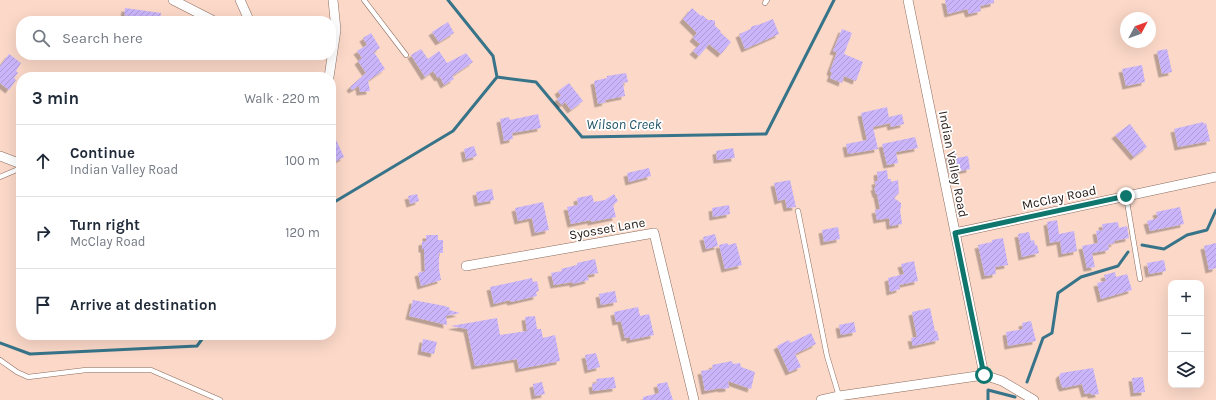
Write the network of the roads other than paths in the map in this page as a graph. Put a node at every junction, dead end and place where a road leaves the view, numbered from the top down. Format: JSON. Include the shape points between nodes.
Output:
{"nodes":[{"id":1,"x":173,"y":0,"type":"edge"},
{"id":2,"x":240,"y":0,"type":"edge"},
{"id":3,"x":333,"y":0,"type":"edge"},
{"id":4,"x":364,"y":0,"type":"edge"},
{"id":5,"x":908,"y":0,"type":"edge"},
{"id":6,"x":204,"y":16,"type":"edge"},
{"id":7,"x":247,"y":16,"type":"edge"},
{"id":8,"x":335,"y":16,"type":"edge"},
{"id":9,"x":406,"y":55,"type":"dead end"},
{"id":10,"x":332,"y":60,"type":"edge"},
{"id":11,"x":330,"y":72,"type":"edge"},
{"id":12,"x":0,"y":156,"type":"edge"},
{"id":13,"x":16,"y":162,"type":"edge"},
{"id":14,"x":16,"y":170,"type":"edge"},
{"id":15,"x":0,"y":177,"type":"edge"},
{"id":16,"x":1216,"y":177,"type":"edge"},
{"id":17,"x":1126,"y":196,"type":"junction"},
{"id":18,"x":798,"y":211,"type":"dead end"},
{"id":19,"x":955,"y":233,"type":"junction"},
{"id":20,"x":466,"y":266,"type":"dead end"},
{"id":21,"x":1140,"y":279,"type":"dead end"},
{"id":22,"x":0,"y":360,"type":"edge"},
{"id":23,"x":984,"y":375,"type":"junction"},
{"id":24,"x":840,"y":398,"type":"edge"},
{"id":25,"x":220,"y":400,"type":"edge"},
{"id":26,"x":694,"y":400,"type":"edge"},
{"id":27,"x":821,"y":400,"type":"edge"},
{"id":28,"x":1034,"y":400,"type":"edge"}],
"edges":[{"from":1,"to":6,"type":"street"},
{"from":2,"to":7,"type":"street"},
{"from":3,"to":8,"type":"street"},
{"from":4,"to":9,"type":"lane"},
{"from":5,"to":19,"type":"street","name":"Indian Valley Road"},
{"from":10,"to":11,"type":"street"},
{"from":12,"to":13,"type":"street"},
{"from":14,"to":15,"type":"lane"},
{"from":16,"to":17,"type":"street","name":"McClay Road"},
{"from":17,"to":19,"type":"street","name":"McClay Road"},
{"from":17,"to":21,"type":"lane"},
{"from":18,"to":24,"type":"lane","via":[[827,356]]},
{"from":19,"to":23,"type":"street","name":"Indian Valley Road"},
{"from":20,"to":26,"type":"street","name":"Syosset Lane","via":[[654,233]]},
{"from":22,"to":25,"type":"lane","via":[[28,376],[86,370],[151,370]]},
{"from":23,"to":24,"type":"street"},
{"from":23,"to":28,"type":"street","via":[[1002,381]]},
{"from":24,"to":27,"type":"street"}]}
